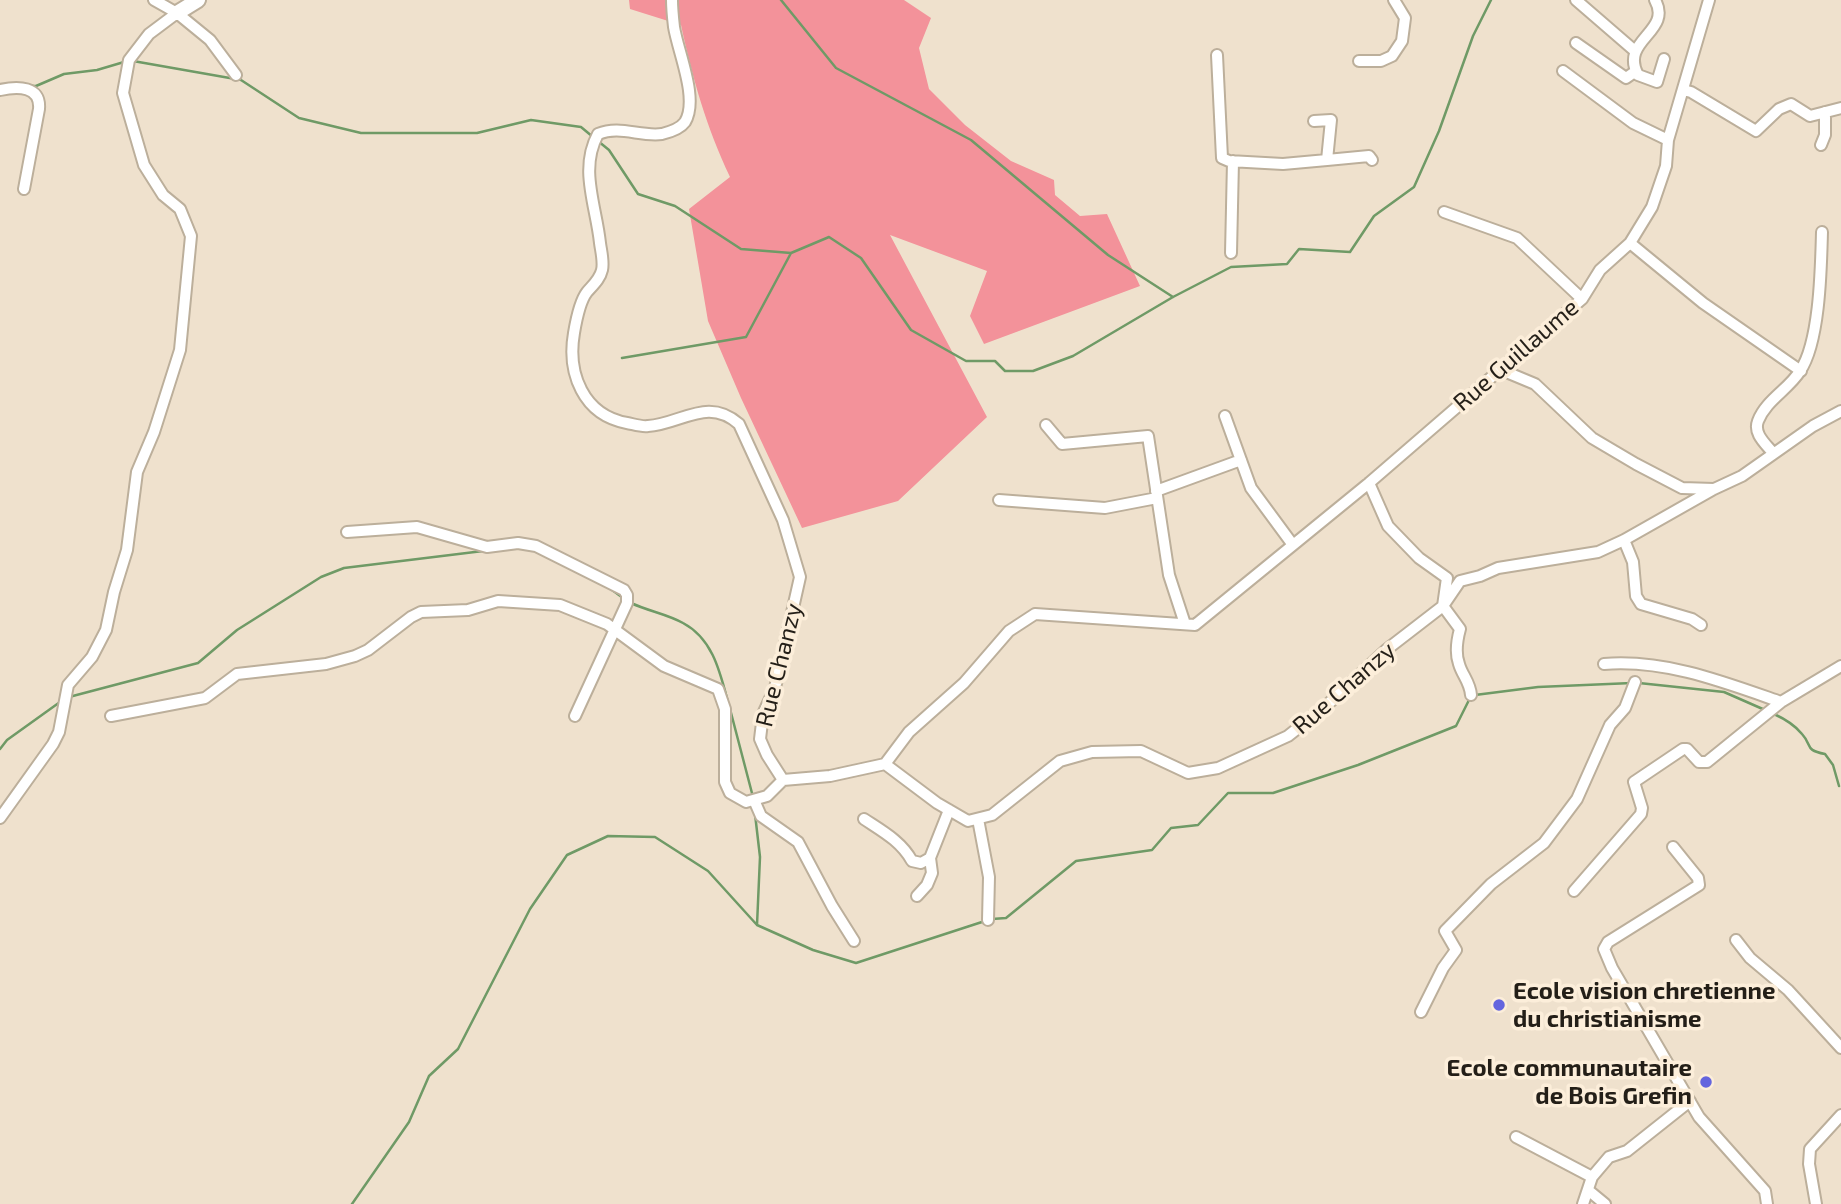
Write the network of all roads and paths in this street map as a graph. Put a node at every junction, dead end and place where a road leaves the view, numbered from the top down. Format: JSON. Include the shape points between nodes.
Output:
{"nodes":[{"id":1,"x":154,"y":0,"type":"edge"},
{"id":2,"x":198,"y":0,"type":"edge"},
{"id":3,"x":671,"y":0,"type":"edge"},
{"id":4,"x":1394,"y":0,"type":"edge"},
{"id":5,"x":1576,"y":0,"type":"edge"},
{"id":6,"x":1655,"y":0,"type":"edge"},
{"id":7,"x":1709,"y":0,"type":"edge"},
{"id":8,"x":177,"y":13,"type":"junction"},
{"id":9,"x":1576,"y":43,"type":"dead end"},
{"id":10,"x":1634,"y":51,"type":"junction"},
{"id":11,"x":1217,"y":55,"type":"dead end"},
{"id":12,"x":1664,"y":59,"type":"dead end"},
{"id":13,"x":1359,"y":61,"type":"dead end"},
{"id":14,"x":1563,"y":71,"type":"dead end"},
{"id":15,"x":1636,"y":71,"type":"junction"},
{"id":16,"x":236,"y":75,"type":"dead end"},
{"id":17,"x":0,"y":90,"type":"edge"},
{"id":18,"x":1683,"y":90,"type":"junction"},
{"id":19,"x":1841,"y":108,"type":"edge"},
{"id":20,"x":1825,"y":112,"type":"junction"},
{"id":21,"x":1314,"y":121,"type":"dead end"},
{"id":22,"x":1668,"y":140,"type":"junction"},
{"id":23,"x":1821,"y":145,"type":"dead end"},
{"id":24,"x":1327,"y":160,"type":"junction"},
{"id":25,"x":1372,"y":160,"type":"dead end"},
{"id":26,"x":1233,"y":161,"type":"junction"},
{"id":27,"x":24,"y":189,"type":"dead end"},
{"id":28,"x":1444,"y":212,"type":"dead end"},
{"id":29,"x":1822,"y":232,"type":"dead end"},
{"id":30,"x":1630,"y":243,"type":"junction"},
{"id":31,"x":1231,"y":253,"type":"dead end"},
{"id":32,"x":1582,"y":299,"type":"junction"},
{"id":33,"x":1499,"y":369,"type":"junction"},
{"id":34,"x":1801,"y":371,"type":"junction"},
{"id":35,"x":1841,"y":411,"type":"edge"},
{"id":36,"x":1225,"y":416,"type":"dead end"},
{"id":37,"x":1046,"y":425,"type":"dead end"},
{"id":38,"x":1773,"y":453,"type":"junction"},
{"id":39,"x":1241,"y":460,"type":"junction"},
{"id":40,"x":1369,"y":483,"type":"junction"},
{"id":41,"x":1714,"y":489,"type":"junction"},
{"id":42,"x":1156,"y":495,"type":"junction"},
{"id":43,"x":999,"y":500,"type":"dead end"},
{"id":44,"x":347,"y":532,"type":"dead end"},
{"id":45,"x":1624,"y":540,"type":"junction"},
{"id":46,"x":1293,"y":545,"type":"junction"},
{"id":47,"x":1443,"y":606,"type":"junction"},
{"id":48,"x":1190,"y":624,"type":"junction"},
{"id":49,"x":1701,"y":625,"type":"dead end"},
{"id":50,"x":615,"y":629,"type":"junction"},
{"id":51,"x":1604,"y":664,"type":"dead end"},
{"id":52,"x":1840,"y":668,"type":"edge"},
{"id":53,"x":1635,"y":682,"type":"dead end"},
{"id":54,"x":1471,"y":695,"type":"dead end"},
{"id":55,"x":1781,"y":702,"type":"junction"},
{"id":56,"x":111,"y":716,"type":"dead end"},
{"id":57,"x":575,"y":716,"type":"dead end"},
{"id":58,"x":885,"y":764,"type":"junction"},
{"id":59,"x":783,"y":780,"type":"junction"},
{"id":60,"x":754,"y":800,"type":"junction"},
{"id":61,"x":948,"y":810,"type":"junction"},
{"id":62,"x":0,"y":818,"type":"edge"},
{"id":63,"x":863,"y":819,"type":"dead end"},
{"id":64,"x":978,"y":819,"type":"junction"},
{"id":65,"x":1673,"y":847,"type":"dead end"},
{"id":66,"x":930,"y":859,"type":"junction"},
{"id":67,"x":1574,"y":891,"type":"dead end"},
{"id":68,"x":917,"y":896,"type":"dead end"},
{"id":69,"x":988,"y":920,"type":"dead end"},
{"id":70,"x":1736,"y":940,"type":"dead end"},
{"id":71,"x":854,"y":941,"type":"dead end"},
{"id":72,"x":1421,"y":1012,"type":"dead end"},
{"id":73,"x":1840,"y":1043,"type":"edge"},
{"id":74,"x":1690,"y":1101,"type":"junction"},
{"id":75,"x":1841,"y":1115,"type":"edge"},
{"id":76,"x":1516,"y":1137,"type":"dead end"},
{"id":77,"x":1592,"y":1177,"type":"junction"},
{"id":78,"x":1588,"y":1190,"type":"junction"},
{"id":79,"x":1583,"y":1204,"type":"edge"},
{"id":80,"x":1605,"y":1204,"type":"edge"},
{"id":81,"x":1767,"y":1204,"type":"edge"},
{"id":82,"x":1816,"y":1204,"type":"edge"}],
"edges":[{"from":1,"to":8,"type":"street"},
{"from":2,"to":8,"type":"street"},
{"from":3,"to":59,"type":"street","name":"Rue Chanzy","via":[[690,94],[688,111],[685,122],[675,130],[659,134],[608,130],[598,134],[591,148],[589,175],[603,268],[585,294],[574,334],[574,377],[593,408],[617,421],[648,426],[709,411],[728,414],[739,424],[783,520],[800,578],[760,739]]},
{"from":4,"to":13,"type":"street","via":[[1405,18],[1402,41],[1392,56]]},
{"from":5,"to":10,"type":"street"},
{"from":6,"to":10,"type":"street","via":[[1659,18]]},
{"from":7,"to":18,"type":"street","name":"Rue Guillaume"},
{"from":8,"to":16,"type":"street","via":[[210,40]]},
{"from":8,"to":62,"type":"street","via":[[149,34],[129,60],[123,93],[144,165],[163,195],[180,209],[191,236],[180,350],[137,472],[127,550],[106,630],[92,657],[68,685],[59,732]]},
{"from":9,"to":15,"type":"street","via":[[1626,78]]},
{"from":10,"to":15,"type":"street"},
{"from":11,"to":26,"type":"street","via":[[1221,155]]},
{"from":12,"to":15,"type":"street","via":[[1657,82]]},
{"from":14,"to":22,"type":"street","via":[[1633,123]]},
{"from":17,"to":27,"type":"street","via":[[26,88],[38,98]]},
{"from":18,"to":20,"type":"street","via":[[1756,131],[1791,104],[1810,116]]},
{"from":18,"to":22,"type":"street","name":"Rue Guillaume"},
{"from":19,"to":20,"type":"street"},
{"from":20,"to":23,"type":"street"},
{"from":21,"to":24,"type":"street","via":[[1331,120]]},
{"from":22,"to":30,"type":"street","name":"Rue Guillaume","via":[[1656,198]]},
{"from":24,"to":25,"type":"street","via":[[1369,156]]},
{"from":24,"to":26,"type":"street","via":[[1283,164]]},
{"from":26,"to":31,"type":"street"},
{"from":28,"to":32,"type":"street","via":[[1517,238]]},
{"from":29,"to":34,"type":"street","via":[[1821,286]]},
{"from":30,"to":32,"type":"street","name":"Rue Guillaume","via":[[1600,270]]},
{"from":30,"to":34,"type":"street","via":[[1703,303]]},
{"from":32,"to":33,"type":"street","name":"Rue Guillaume"},
{"from":33,"to":40,"type":"street","name":"Rue Guillaume"},
{"from":33,"to":41,"type":"street","via":[[1535,384],[1592,438],[1636,464],[1682,488]]},
{"from":34,"to":38,"type":"street","via":[[1757,423],[1757,432]]},
{"from":35,"to":38,"type":"street","name":"Rue Chanzy"},
{"from":36,"to":39,"type":"street"},
{"from":37,"to":42,"type":"street","via":[[1062,444],[1148,436]]},
{"from":38,"to":41,"type":"street","name":"Rue Chanzy"},
{"from":39,"to":42,"type":"street"},
{"from":39,"to":46,"type":"street","via":[[1251,488]]},
{"from":40,"to":46,"type":"street","name":"Rue Guillaume"},
{"from":40,"to":47,"type":"street","via":[[1388,526],[1419,558],[1447,578]]},
{"from":41,"to":45,"type":"street","name":"Rue Chanzy"},
{"from":42,"to":43,"type":"street","via":[[1105,508]]},
{"from":42,"to":48,"type":"street","via":[[1168,575]]},
{"from":44,"to":50,"type":"street","via":[[404,526],[487,547],[536,546],[626,592]]},
{"from":45,"to":47,"type":"street","name":"Rue Chanzy","via":[[1598,552],[1498,568],[1460,581]]},
{"from":45,"to":49,"type":"street","via":[[1641,604]]},
{"from":46,"to":48,"type":"street","name":"Rue Guillaume"},
{"from":47,"to":54,"type":"street","via":[[1460,629],[1458,663]]},
{"from":47,"to":64,"type":"street","name":"Rue Chanzy","via":[[1385,650],[1288,736],[1218,768],[1188,773],[1141,751],[1092,752],[1060,761],[992,815]]},
{"from":48,"to":58,"type":"street","via":[[1035,614],[1009,631],[964,683],[909,732]]},
{"from":50,"to":56,"type":"street","via":[[560,605],[532,601],[421,612],[355,656],[326,664],[237,674],[205,698]]},
{"from":50,"to":57,"type":"street"},
{"from":50,"to":60,"type":"street","via":[[664,666],[718,689],[725,709],[724,782],[730,793],[746,802]]},
{"from":51,"to":55,"type":"street","via":[[1637,664],[1697,674]]},
{"from":52,"to":55,"type":"street"},
{"from":53,"to":72,"type":"street","via":[[1577,799],[1544,843],[1490,884],[1446,931],[1456,950]]},
{"from":55,"to":67,"type":"street","via":[[1707,762],[1699,762],[1684,749],[1634,782],[1641,814]]},
{"from":58,"to":59,"type":"street"},
{"from":58,"to":61,"type":"street"},
{"from":59,"to":60,"type":"street","via":[[767,796]]},
{"from":60,"to":71,"type":"street","via":[[761,816],[798,842]]},
{"from":61,"to":64,"type":"street","via":[[968,821]]},
{"from":61,"to":66,"type":"street"},
{"from":63,"to":66,"type":"street","via":[[892,837],[912,861]]},
{"from":64,"to":69,"type":"street","via":[[989,877]]},
{"from":65,"to":74,"type":"street","via":[[1699,885],[1608,942],[1604,949]]},
{"from":66,"to":68,"type":"street","via":[[932,873]]},
{"from":70,"to":73,"type":"street"},
{"from":74,"to":77,"type":"street","via":[[1627,1151],[1609,1157]]},
{"from":74,"to":81,"type":"street","via":[[1765,1191]]},
{"from":75,"to":82,"type":"street","via":[[1810,1149]]},
{"from":76,"to":77,"type":"street"},
{"from":77,"to":78,"type":"street"},
{"from":78,"to":79,"type":"street"},
{"from":78,"to":80,"type":"street"}]}
